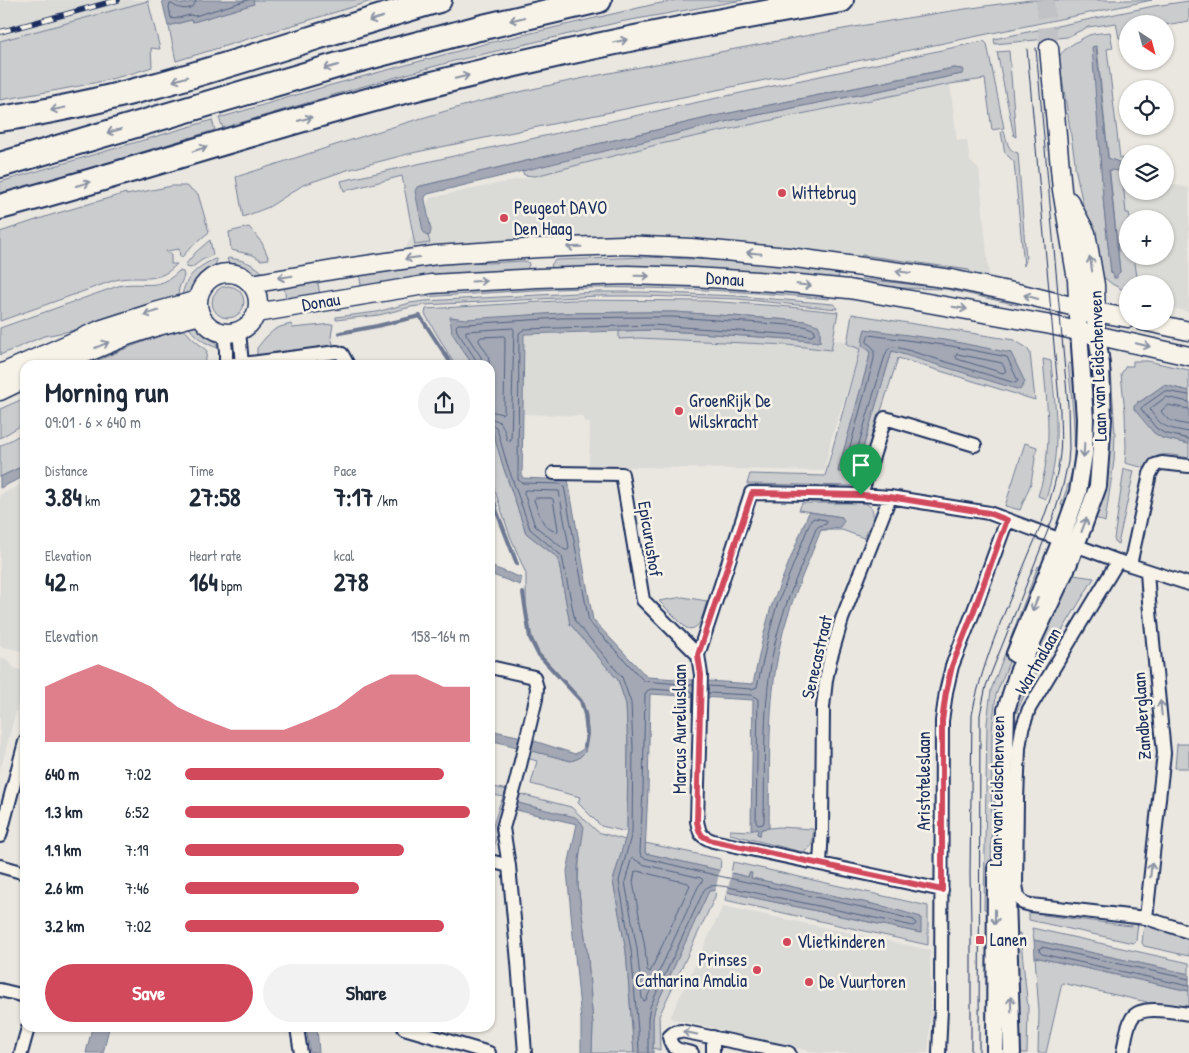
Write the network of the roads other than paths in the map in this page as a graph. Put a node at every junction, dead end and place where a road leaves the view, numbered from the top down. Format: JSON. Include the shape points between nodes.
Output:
{"nodes":[{"id":1,"x":439,"y":0,"type":"edge"},
{"id":2,"x":599,"y":0,"type":"edge"},
{"id":3,"x":841,"y":0,"type":"edge"},
{"id":4,"x":1050,"y":48,"type":"tunnel mouth"},
{"id":5,"x":0,"y":119,"type":"edge"},
{"id":6,"x":0,"y":165,"type":"edge"},
{"id":7,"x":1062,"y":190,"type":"junction"},
{"id":8,"x":36,"y":198,"type":"junction"},
{"id":9,"x":0,"y":208,"type":"edge"},
{"id":10,"x":0,"y":213,"type":"edge"},
{"id":11,"x":250,"y":284,"type":"junction"},
{"id":12,"x":199,"y":308,"type":"junction"},
{"id":13,"x":1078,"y":308,"type":"junction"},
{"id":14,"x":1096,"y":312,"type":"junction"},
{"id":15,"x":256,"y":313,"type":"junction"},
{"id":16,"x":1119,"y":316,"type":"edge"},
{"id":17,"x":1174,"y":328,"type":"edge"},
{"id":18,"x":231,"y":331,"type":"junction"},
{"id":19,"x":1079,"y":331,"type":"junction"},
{"id":20,"x":1189,"y":331,"type":"edge"},
{"id":21,"x":1097,"y":335,"type":"junction"},
{"id":22,"x":1189,"y":356,"type":"edge"},
{"id":23,"x":32,"y":360,"type":"edge"},
{"id":24,"x":69,"y":360,"type":"edge"},
{"id":25,"x":226,"y":360,"type":"edge"},
{"id":26,"x":241,"y":360,"type":"edge"},
{"id":27,"x":274,"y":360,"type":"edge"},
{"id":28,"x":345,"y":360,"type":"edge"},
{"id":29,"x":20,"y":365,"type":"edge"},
{"id":30,"x":0,"y":374,"type":"edge"},
{"id":31,"x":20,"y":381,"type":"edge"},
{"id":32,"x":0,"y":390,"type":"edge"},
{"id":33,"x":975,"y":445,"type":"dead end"},
{"id":34,"x":1189,"y":466,"type":"edge"},
{"id":35,"x":554,"y":473,"type":"dead end"},
{"id":36,"x":861,"y":495,"type":"junction"},
{"id":37,"x":890,"y":497,"type":"junction"},
{"id":38,"x":1007,"y":520,"type":"junction"},
{"id":39,"x":1068,"y":543,"type":"junction"},
{"id":40,"x":1124,"y":563,"type":"junction"},
{"id":41,"x":1147,"y":571,"type":"junction"},
{"id":42,"x":1189,"y":584,"type":"edge"},
{"id":43,"x":698,"y":655,"type":"junction"},
{"id":44,"x":495,"y":668,"type":"edge"},
{"id":45,"x":20,"y":764,"type":"edge"},
{"id":46,"x":0,"y":836,"type":"edge"},
{"id":47,"x":495,"y":862,"type":"edge"},
{"id":48,"x":820,"y":863,"type":"junction"},
{"id":49,"x":0,"y":866,"type":"edge"},
{"id":50,"x":509,"y":866,"type":"junction"},
{"id":51,"x":20,"y":872,"type":"edge"},
{"id":52,"x":942,"y":890,"type":"junction"},
{"id":53,"x":1146,"y":918,"type":"junction"},
{"id":54,"x":1189,"y":932,"type":"edge"},
{"id":55,"x":0,"y":990,"type":"edge"},
{"id":56,"x":20,"y":995,"type":"edge"},
{"id":57,"x":1189,"y":1014,"type":"edge"},
{"id":58,"x":27,"y":1032,"type":"edge"},
{"id":59,"x":298,"y":1032,"type":"edge"},
{"id":60,"x":418,"y":1032,"type":"edge"},
{"id":61,"x":713,"y":1037,"type":"junction"},
{"id":62,"x":21,"y":1053,"type":"edge"},
{"id":63,"x":301,"y":1053,"type":"edge"},
{"id":64,"x":489,"y":1053,"type":"edge"},
{"id":65,"x":525,"y":1053,"type":"edge"},
{"id":66,"x":692,"y":1053,"type":"edge"},
{"id":67,"x":713,"y":1053,"type":"edge"},
{"id":68,"x":789,"y":1053,"type":"edge"},
{"id":69,"x":939,"y":1053,"type":"edge"},
{"id":70,"x":995,"y":1053,"type":"edge"},
{"id":71,"x":1012,"y":1053,"type":"edge"},
{"id":72,"x":1123,"y":1053,"type":"edge"}],
"edges":[{"from":1,"to":5,"type":"highway","one_way":true,"via":[[156,86]]},
{"from":2,"to":6,"type":"highway","one_way":true,"via":[[342,64]]},
{"from":8,"to":3,"type":"highway","one_way":true,"via":[[347,107],[496,69],[694,26]]},
{"from":4,"to":7,"type":"main road","name":"Laan van Leidschenveen"},
{"from":7,"to":13,"type":"main road","name":"Laan van Leidschenveen","via":[[1077,280]]},
{"from":14,"to":7,"type":"main road","name":"Laan van Leidschenveen","one_way":true,"via":[[1086,233]]},
{"from":8,"to":9,"type":"highway"},
{"from":8,"to":10,"type":"highway"},
{"from":11,"to":12,"type":"main road","via":[[239,275],[219,274],[203,286]]},
{"from":13,"to":11,"type":"main road","name":"Donau","one_way":true,"via":[[951,279],[854,265],[789,256],[623,245],[436,255]]},
{"from":11,"to":15,"type":"main road","via":[[257,298]]},
{"from":12,"to":18,"type":"main road","via":[[210,327]]},
{"from":12,"to":23,"type":"main road","one_way":true,"via":[[155,312],[102,329]]},
{"from":24,"to":12,"type":"main road","one_way":true},
{"from":13,"to":14,"type":"main road","name":"Donau"},
{"from":13,"to":19,"type":"main road","name":"Laan van Leidschenveen"},
{"from":14,"to":16,"type":"main road","name":"Donau"},
{"from":14,"to":21,"type":"main road","name":"Laan van Leidschenveen"},
{"from":15,"to":18,"type":"main road","via":[[249,324]]},
{"from":15,"to":19,"type":"main road","name":"Donau","one_way":true,"via":[[431,284],[538,278],[693,277],[849,289]]},
{"from":17,"to":20,"type":"main road"},
{"from":18,"to":25,"type":"street"},
{"from":18,"to":26,"type":"street"},
{"from":19,"to":21,"type":"main road","name":"Donau"},
{"from":19,"to":39,"type":"street","name":"Laan van Leidschenveen","one_way":true,"via":[[1084,454]]},
{"from":21,"to":22,"type":"main road","name":"Donau","one_way":true},
{"from":39,"to":21,"type":"street","name":"Laan van Leidschenveen","one_way":true,"via":[[1098,486],[1103,419]]},
{"from":27,"to":28,"type":"street","via":[[338,352]]},
{"from":29,"to":30,"type":"main road","one_way":true},
{"from":31,"to":32,"type":"main road"},
{"from":33,"to":36,"type":"street","via":[[885,418]]},
{"from":34,"to":40,"type":"street","via":[[1155,465]]},
{"from":35,"to":43,"type":"street","name":"Epicurushof","via":[[622,474],[643,600]]},
{"from":36,"to":37,"type":"street","name":"Marcus Aureliuslaan"},
{"from":36,"to":43,"type":"street","name":"Marcus Aureliuslaan","via":[[752,493]]},
{"from":37,"to":38,"type":"street","name":"Marcus Aureliuslaan","via":[[989,513]]},
{"from":37,"to":48,"type":"street","name":"Senecastraat","via":[[842,619],[828,673],[823,708]]},
{"from":38,"to":39,"type":"street","name":"Marcus Aureliuslaan"},
{"from":38,"to":52,"type":"street","name":"Aristoteleslaan","via":[[952,666],[946,692],[942,721]]},
{"from":39,"to":40,"type":"street","name":"Marcus Aureliuslaan"},
{"from":39,"to":70,"type":"street","name":"Laan van Leidschenveen","one_way":true,"via":[[1010,666],[997,713]]},
{"from":71,"to":39,"type":"street","name":"Laan van Leidschenveen","one_way":true,"via":[[1004,804],[1006,710],[1018,672],[1068,564]]},
{"from":40,"to":41,"type":"street","name":"Marcus Aureliuslaan"},
{"from":40,"to":53,"type":"street","name":"Wartnalaan","via":[[1029,709],[1022,728],[1018,748],[1016,885],[1023,903]]},
{"from":41,"to":42,"type":"street","name":"Marcus Aureliuslaan"},
{"from":53,"to":41,"type":"street","name":"Zandberglaan","one_way":true,"via":[[1164,753]]},
{"from":43,"to":48,"type":"street","name":"Marcus Aureliuslaan","via":[[701,675],[699,833],[713,841]]},
{"from":44,"to":50,"type":"street","via":[[534,677],[538,688],[503,828]]},
{"from":45,"to":46,"type":"street"},
{"from":47,"to":50,"type":"street"},
{"from":48,"to":52,"type":"street","name":"Marcus Aureliuslaan"},
{"from":49,"to":51,"type":"street"},
{"from":50,"to":65,"type":"street"},
{"from":52,"to":69,"type":"street","name":"Aristoteleslaan"},
{"from":53,"to":54,"type":"street"},
{"from":55,"to":56,"type":"street"},
{"from":57,"to":72,"type":"street","via":[[1143,1010],[1136,1014],[1131,1019]]},
{"from":58,"to":62,"type":"street"},
{"from":59,"to":63,"type":"street"},
{"from":60,"to":64,"type":"street"},
{"from":61,"to":66,"type":"street","one_way":true,"via":[[677,1031],[669,1037],[675,1049]]},
{"from":61,"to":67,"type":"street"},
{"from":61,"to":68,"type":"street"}]}
